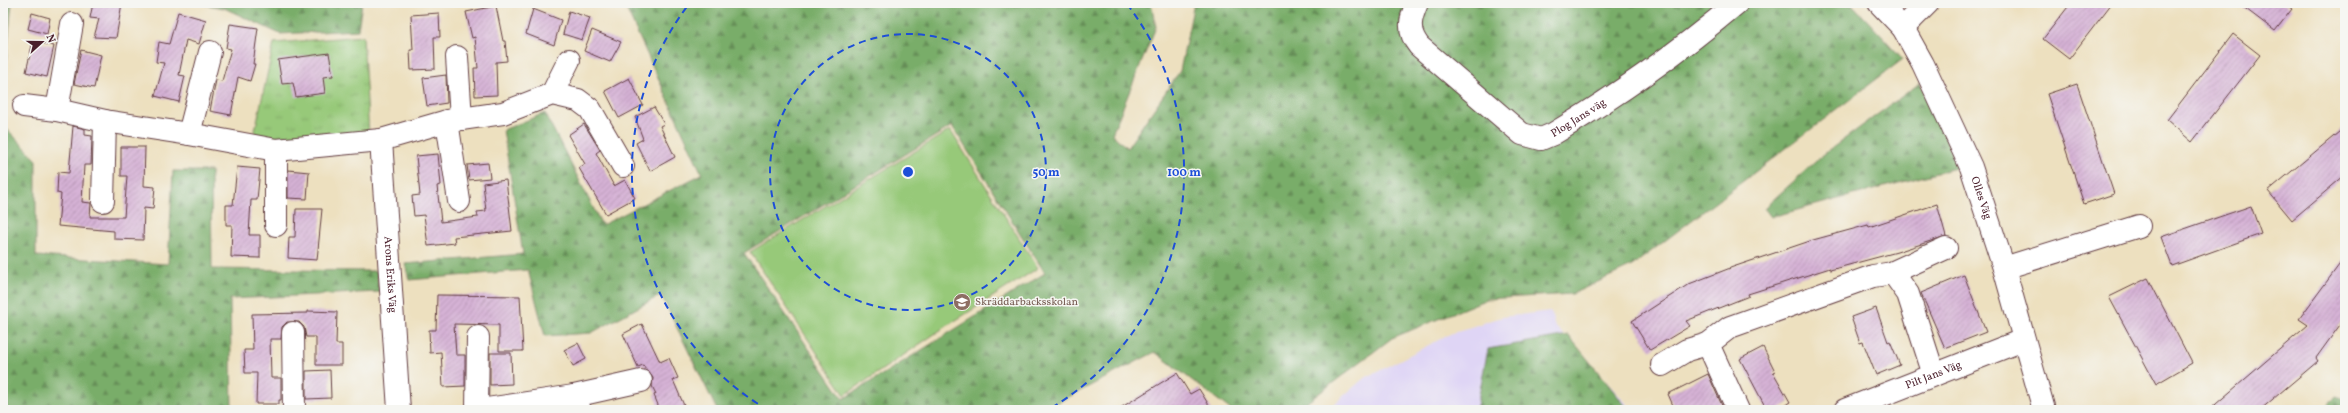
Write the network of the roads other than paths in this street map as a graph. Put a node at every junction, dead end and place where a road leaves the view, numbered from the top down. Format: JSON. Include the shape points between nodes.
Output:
{"nodes":[{"id":1,"x":1417,"y":3,"type":"edge"},
{"id":2,"x":1737,"y":3,"type":"edge"},
{"id":3,"x":1879,"y":3,"type":"edge"},
{"id":4,"x":1928,"y":3,"type":"edge"},
{"id":5,"x":72,"y":24,"type":"dead end"},
{"id":6,"x":1903,"y":28,"type":"junction"},
{"id":7,"x":210,"y":52,"type":"dead end"},
{"id":8,"x":457,"y":57,"type":"dead end"},
{"id":9,"x":569,"y":60,"type":"dead end"},
{"id":10,"x":552,"y":94,"type":"junction"},
{"id":11,"x":24,"y":106,"type":"dead end"},
{"id":12,"x":57,"y":110,"type":"junction"},
{"id":13,"x":454,"y":120,"type":"junction"},
{"id":14,"x":105,"y":121,"type":"junction"},
{"id":15,"x":189,"y":134,"type":"junction"},
{"id":16,"x":381,"y":140,"type":"junction"},
{"id":17,"x":276,"y":150,"type":"junction"},
{"id":18,"x":623,"y":166,"type":"dead end"},
{"id":19,"x":103,"y":201,"type":"dead end"},
{"id":20,"x":459,"y":202,"type":"dead end"},
{"id":21,"x":276,"y":225,"type":"dead end"},
{"id":22,"x":2140,"y":226,"type":"dead end"},
{"id":23,"x":1946,"y":248,"type":"dead end"},
{"id":24,"x":2004,"y":268,"type":"junction"},
{"id":25,"x":1889,"y":274,"type":"junction"},
{"id":26,"x":293,"y":333,"type":"dead end"},
{"id":27,"x":478,"y":337,"type":"dead end"},
{"id":28,"x":2023,"y":340,"type":"junction"},
{"id":29,"x":1708,"y":344,"type":"junction"},
{"id":30,"x":1662,"y":365,"type":"dead end"},
{"id":31,"x":1934,"y":375,"type":"junction"},
{"id":32,"x":641,"y":381,"type":"dead end"},
{"id":33,"x":577,"y":403,"type":"edge"},
{"id":34,"x":294,"y":410,"type":"edge"},
{"id":35,"x":399,"y":410,"type":"edge"},
{"id":36,"x":477,"y":410,"type":"edge"},
{"id":37,"x":480,"y":410,"type":"edge"},
{"id":38,"x":1738,"y":410,"type":"edge"},
{"id":39,"x":1845,"y":410,"type":"edge"},
{"id":40,"x":2044,"y":410,"type":"edge"}],
"edges":[{"from":1,"to":2,"type":"street","name":"Plog Jans väg","via":[[1410,25],[1419,46],[1522,134],[1541,139],[1636,82]]},
{"from":3,"to":6,"type":"street","name":"Olles Väg"},
{"from":4,"to":6,"type":"street"},
{"from":5,"to":12,"type":"street"},
{"from":6,"to":24,"type":"street","name":"Olles Väg","via":[[1923,64],[1971,167]]},
{"from":7,"to":15,"type":"street"},
{"from":8,"to":13,"type":"street"},
{"from":9,"to":10,"type":"street"},
{"from":10,"to":13,"type":"street","via":[[503,113]]},
{"from":10,"to":18,"type":"street","via":[[578,100],[590,109]]},
{"from":11,"to":12,"type":"street"},
{"from":12,"to":14,"type":"street"},
{"from":13,"to":16,"type":"street"},
{"from":13,"to":20,"type":"street"},
{"from":14,"to":15,"type":"street"},
{"from":14,"to":19,"type":"street"},
{"from":15,"to":17,"type":"street"},
{"from":16,"to":17,"type":"street"},
{"from":16,"to":35,"type":"street","name":"Arons Eriks Väg"},
{"from":17,"to":21,"type":"street"},
{"from":22,"to":24,"type":"street"},
{"from":23,"to":25,"type":"street"},
{"from":24,"to":28,"type":"street","name":"Olles Väg"},
{"from":25,"to":29,"type":"street","via":[[1873,276],[1730,327]]},
{"from":25,"to":31,"type":"street","via":[[1893,273],[1908,294]]},
{"from":26,"to":34,"type":"street"},
{"from":27,"to":36,"type":"street"},
{"from":28,"to":31,"type":"street","name":"Pilt Jans Väg"},
{"from":28,"to":40,"type":"street","name":"Olles Väg"},
{"from":29,"to":30,"type":"street","via":[[1687,350]]},
{"from":29,"to":38,"type":"street"},
{"from":31,"to":39,"type":"street","name":"Pilt Jans Väg"},
{"from":32,"to":33,"type":"street"},
{"from":33,"to":37,"type":"street"}]}
